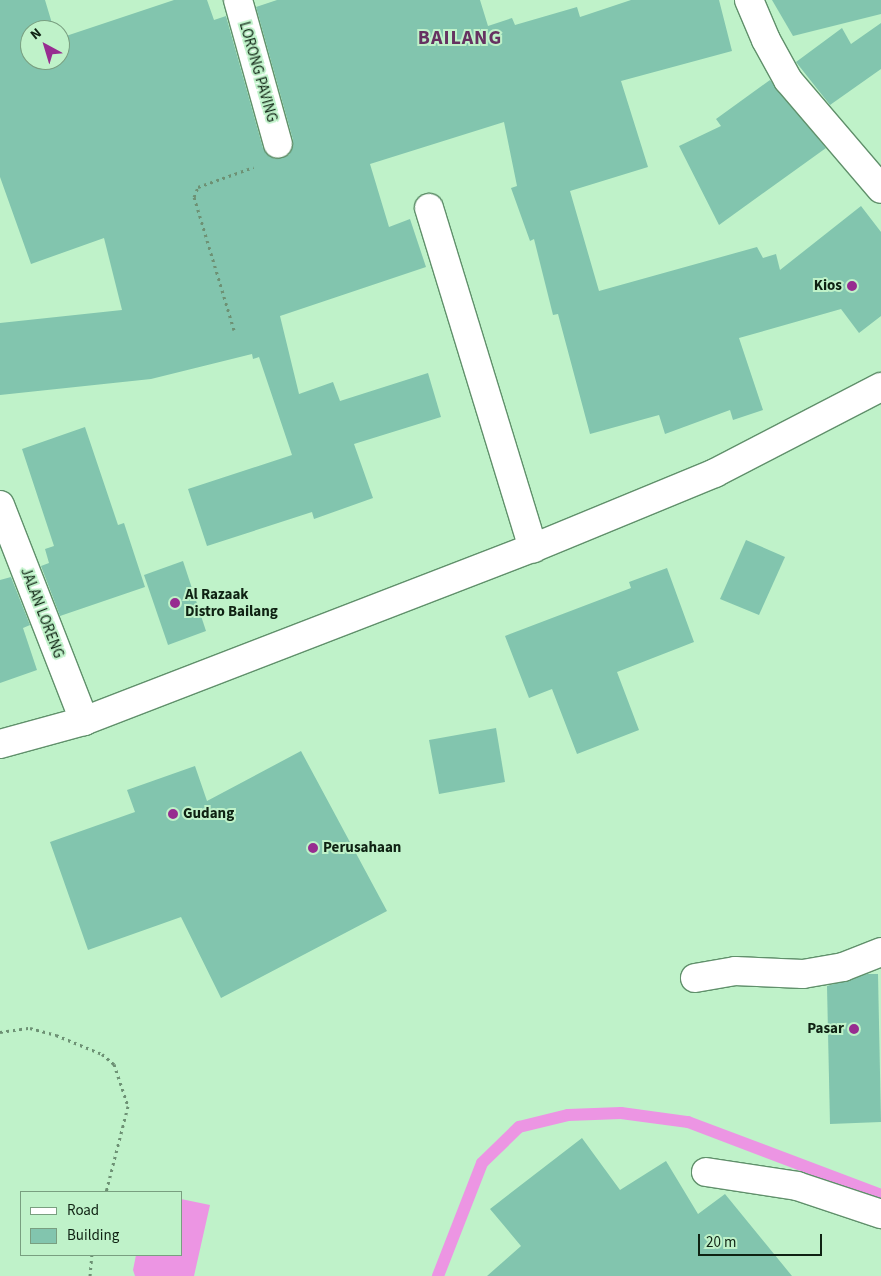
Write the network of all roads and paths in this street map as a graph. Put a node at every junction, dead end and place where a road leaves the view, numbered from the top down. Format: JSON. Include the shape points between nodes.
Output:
{"nodes":[{"id":1,"x":238,"y":0,"type":"edge"},
{"id":2,"x":749,"y":0,"type":"edge"},
{"id":3,"x":278,"y":144,"type":"joint"},
{"id":4,"x":881,"y":188,"type":"edge"},
{"id":5,"x":429,"y":208,"type":"dead end"},
{"id":6,"x":234,"y":330,"type":"dead end"},
{"id":7,"x":881,"y":387,"type":"edge"},
{"id":8,"x":0,"y":505,"type":"edge"},
{"id":9,"x":533,"y":548,"type":"junction"},
{"id":10,"x":84,"y":721,"type":"junction"},
{"id":11,"x":0,"y":744,"type":"edge"},
{"id":12,"x":881,"y":952,"type":"edge"},
{"id":13,"x":695,"y":978,"type":"dead end"},
{"id":14,"x":0,"y":1032,"type":"edge"},
{"id":15,"x":706,"y":1172,"type":"dead end"},
{"id":16,"x":106,"y":1191,"type":"edge"},
{"id":17,"x":881,"y":1214,"type":"edge"},
{"id":18,"x":92,"y":1256,"type":"edge"},
{"id":19,"x":90,"y":1276,"type":"edge"}],
"edges":[{"from":1,"to":3,"type":"main road","name":"LORONG PAVING"},
{"from":2,"to":4,"type":"main road","via":[[788,80]]},
{"from":3,"to":6,"type":"path","via":[[274,160],[195,191],[194,197]]},
{"from":5,"to":9,"type":"main road"},
{"from":7,"to":9,"type":"main road","via":[[715,473]]},
{"from":8,"to":10,"type":"main road","name":"JALAN LORENG"},
{"from":9,"to":10,"type":"main road"},
{"from":10,"to":11,"type":"main road"},
{"from":12,"to":13,"type":"main road","via":[[843,967],[803,974],[735,971]]},
{"from":14,"to":16,"type":"path","via":[[30,1028],[56,1035],[102,1054],[114,1064],[128,1106]]},
{"from":15,"to":17,"type":"main road","via":[[797,1186]]},
{"from":18,"to":19,"type":"path"}]}
